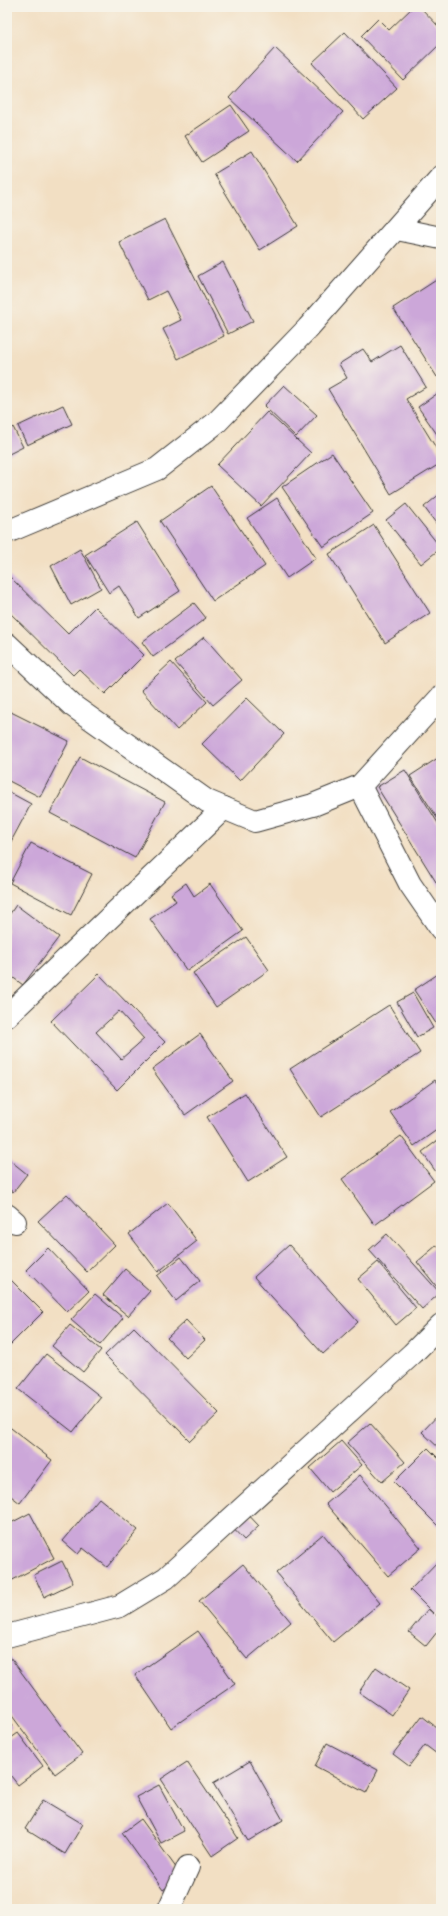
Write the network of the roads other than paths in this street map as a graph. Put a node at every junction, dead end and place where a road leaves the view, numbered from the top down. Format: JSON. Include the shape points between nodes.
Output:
{"nodes":[{"id":1,"x":441,"y":177,"type":"edge"},
{"id":2,"x":396,"y":229,"type":"junction"},
{"id":3,"x":441,"y":238,"type":"edge"},
{"id":4,"x":7,"y":532,"type":"edge"},
{"id":5,"x":7,"y":644,"type":"edge"},
{"id":6,"x":441,"y":697,"type":"edge"},
{"id":7,"x":360,"y":786,"type":"junction"},
{"id":8,"x":224,"y":808,"type":"junction"},
{"id":9,"x":441,"y":929,"type":"edge"},
{"id":10,"x":7,"y":1016,"type":"edge"},
{"id":11,"x":441,"y":1325,"type":"edge"},
{"id":12,"x":7,"y":1636,"type":"edge"},
{"id":13,"x":188,"y":1867,"type":"dead end"},
{"id":14,"x":169,"y":1909,"type":"edge"}],
"edges":[{"from":1,"to":2,"type":"street"},
{"from":2,"to":3,"type":"street"},
{"from":2,"to":4,"type":"street","via":[[308,328],[217,422],[157,469]]},
{"from":5,"to":8,"type":"street","via":[[73,706],[206,801]]},
{"from":6,"to":7,"type":"street"},
{"from":7,"to":8,"type":"street","via":[[314,805],[255,821]]},
{"from":7,"to":9,"type":"street","via":[[410,884]]},
{"from":8,"to":10,"type":"street"},
{"from":11,"to":12,"type":"street","via":[[166,1578],[120,1606]]},
{"from":13,"to":14,"type":"street"}]}
